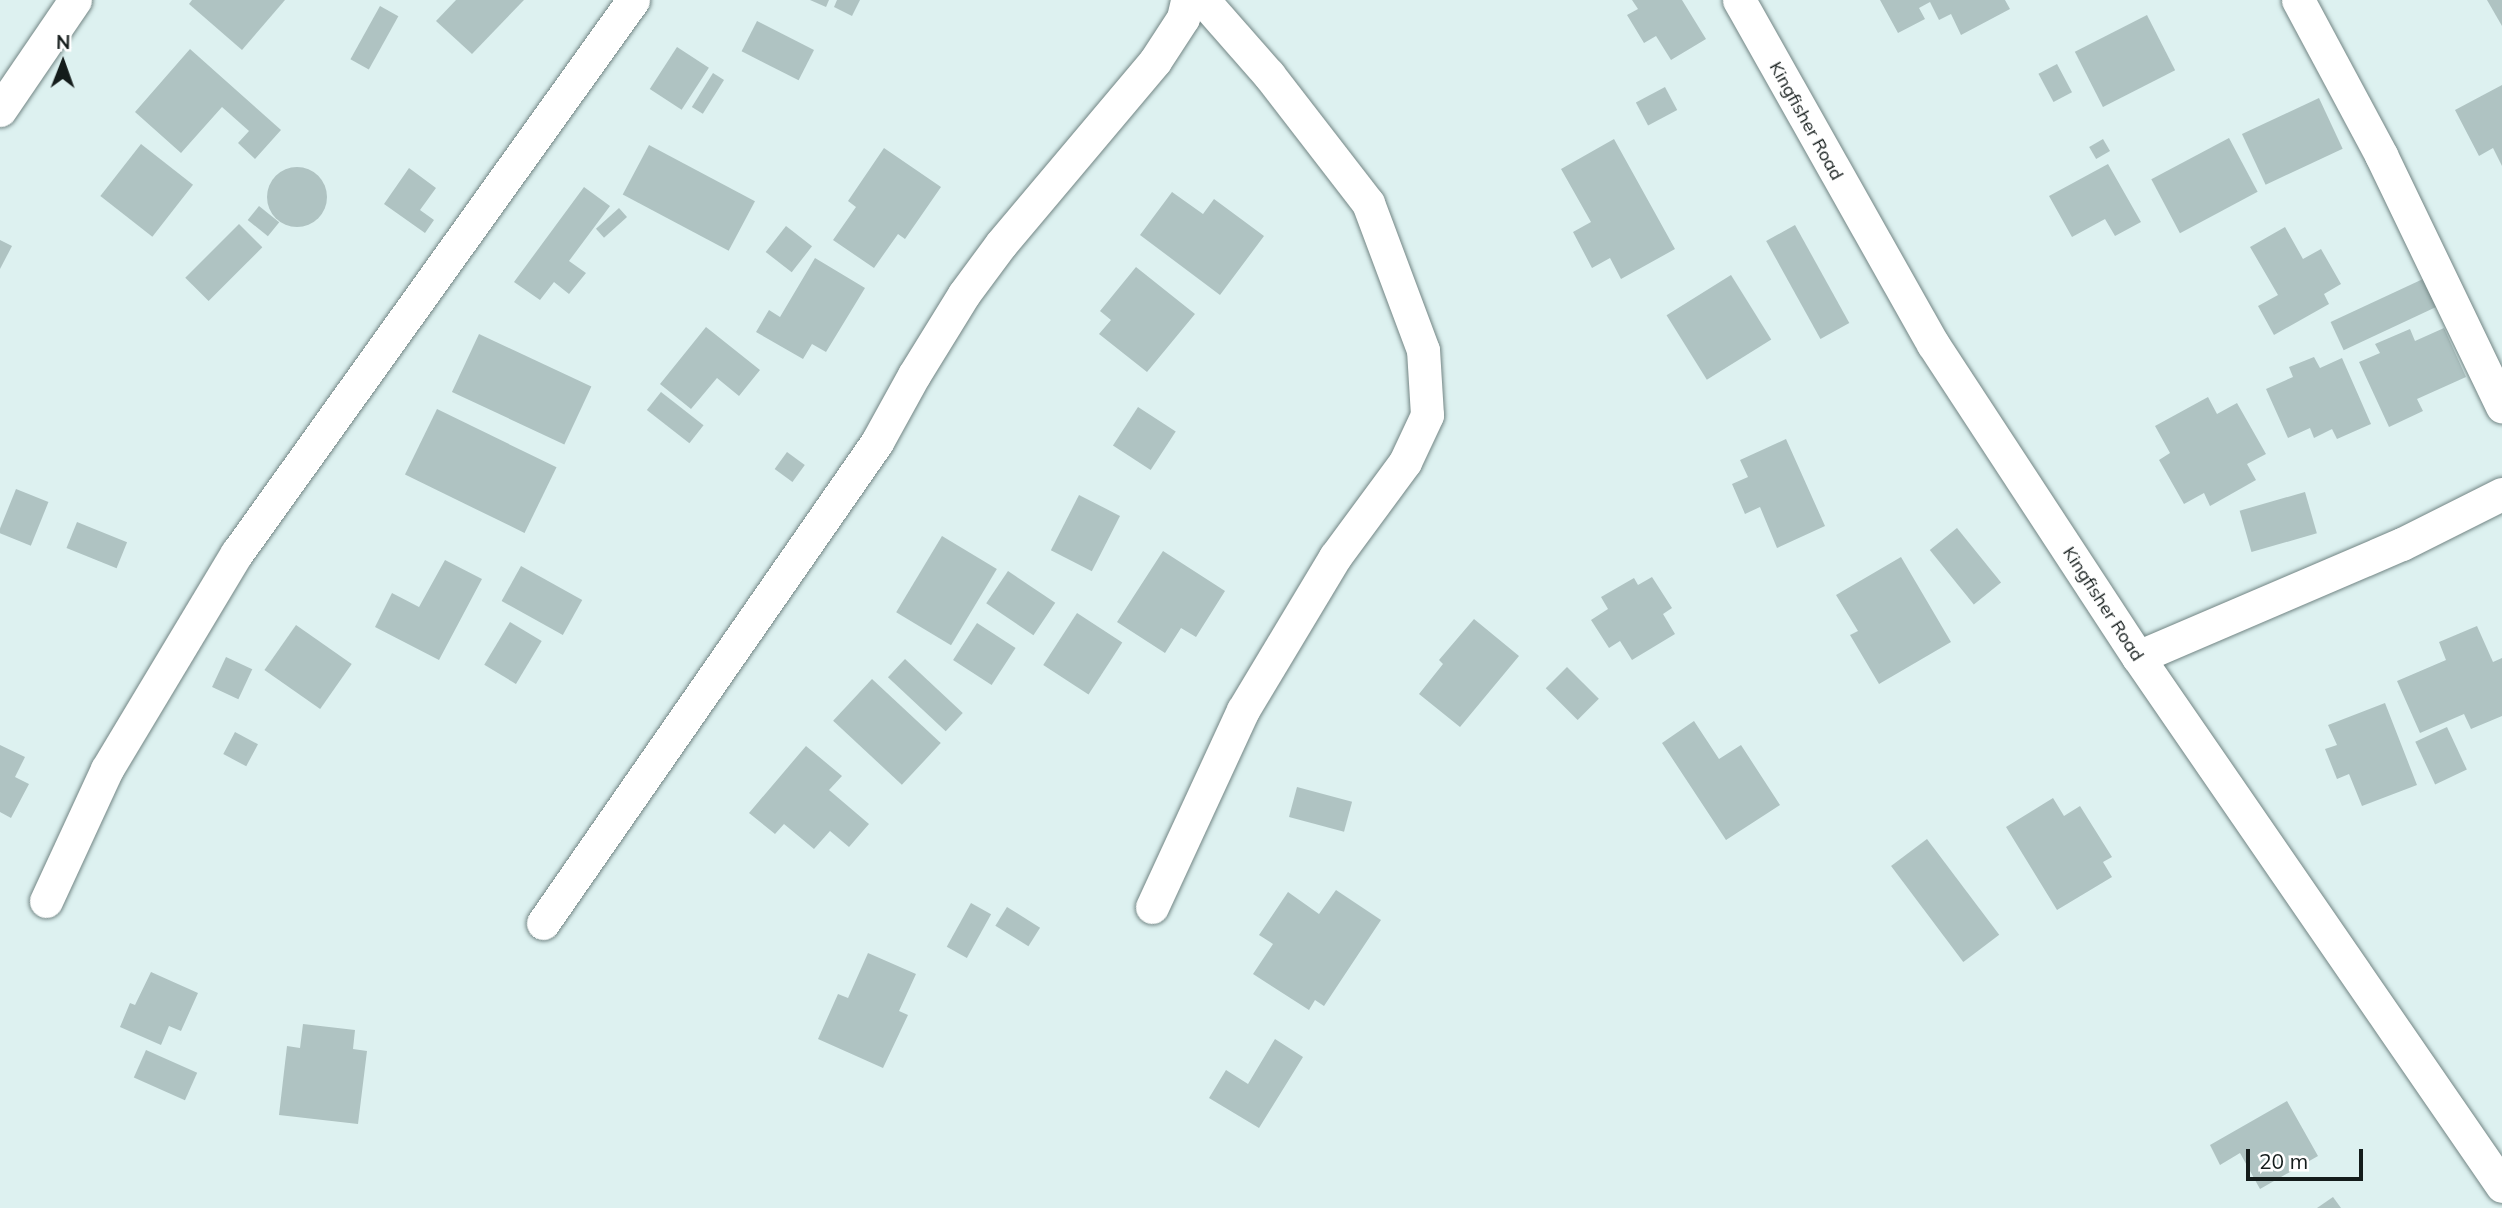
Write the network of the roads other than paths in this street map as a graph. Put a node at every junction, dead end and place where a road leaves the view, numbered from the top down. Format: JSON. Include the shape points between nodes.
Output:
{"nodes":[{"id":1,"x":75,"y":0,"type":"edge"},
{"id":2,"x":633,"y":0,"type":"edge"},
{"id":3,"x":1187,"y":0,"type":"edge"},
{"id":4,"x":1203,"y":0,"type":"edge"},
{"id":5,"x":1739,"y":0,"type":"edge"},
{"id":6,"x":2298,"y":0,"type":"edge"},
{"id":7,"x":0,"y":110,"type":"edge"},
{"id":8,"x":2502,"y":406,"type":"edge"},
{"id":9,"x":2502,"y":494,"type":"edge"},
{"id":10,"x":2138,"y":657,"type":"junction"},
{"id":11,"x":46,"y":901,"type":"dead end"},
{"id":12,"x":1152,"y":907,"type":"dead end"},
{"id":13,"x":542,"y":923,"type":"dead end"},
{"id":14,"x":2502,"y":1186,"type":"edge"}],
"edges":[{"from":1,"to":7,"type":"street"},
{"from":2,"to":11,"type":"street","via":[[237,553],[107,769]]},
{"from":3,"to":13,"type":"street","via":[[1183,18],[1155,61],[964,293],[877,442]]},
{"from":4,"to":12,"type":"street","via":[[1269,75],[1368,204],[1423,350],[1427,415],[1405,461],[1335,557],[1243,710]]},
{"from":5,"to":10,"type":"street","name":"Kingfisher Road","via":[[1933,344]]},
{"from":6,"to":8,"type":"street","via":[[2381,155]]},
{"from":9,"to":10,"type":"street","via":[[2402,544]]},
{"from":10,"to":14,"type":"street","name":"Kingfisher Road"}]}
